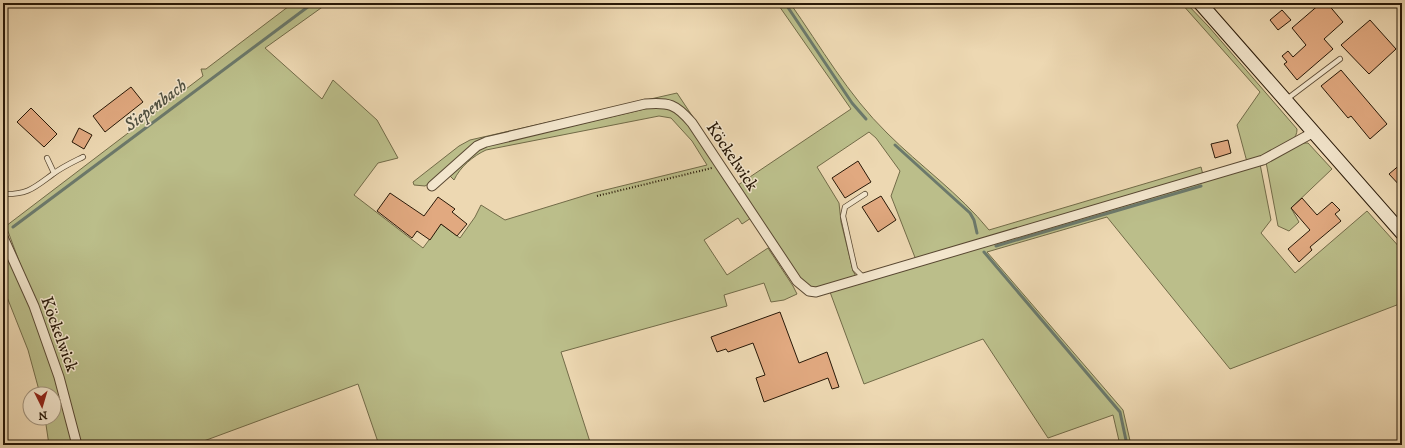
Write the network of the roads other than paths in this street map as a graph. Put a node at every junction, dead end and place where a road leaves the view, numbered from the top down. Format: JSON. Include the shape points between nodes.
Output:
{"nodes":[{"id":1,"x":1200,"y":3,"type":"edge"},
{"id":2,"x":1340,"y":59,"type":"dead end"},
{"id":3,"x":1286,"y":99,"type":"junction"},
{"id":4,"x":1314,"y":132,"type":"junction"},
{"id":5,"x":83,"y":157,"type":"dead end"},
{"id":6,"x":47,"y":158,"type":"dead end"},
{"id":7,"x":54,"y":173,"type":"junction"},
{"id":8,"x":432,"y":186,"type":"dead end"},
{"id":9,"x":3,"y":194,"type":"edge"},
{"id":10,"x":865,"y":194,"type":"dead end"},
{"id":11,"x":1402,"y":233,"type":"edge"},
{"id":12,"x":3,"y":238,"type":"edge"},
{"id":13,"x":865,"y":278,"type":"junction"},
{"id":14,"x":77,"y":445,"type":"edge"}],
"edges":[{"from":1,"to":3,"type":"main road"},
{"from":2,"to":3,"type":"lane"},
{"from":3,"to":4,"type":"main road"},
{"from":4,"to":11,"type":"main road"},
{"from":4,"to":13,"type":"street","name":"Köckelwick","via":[[1262,160]]},
{"from":5,"to":7,"type":"lane"},
{"from":6,"to":7,"type":"lane"},
{"from":7,"to":9,"type":"lane","via":[[42,184],[24,192]]},
{"from":8,"to":13,"type":"street","name":"Köckelwick","via":[[477,146],[486,142],[660,102],[673,105],[692,123],[802,287],[809,292],[816,292]]},
{"from":10,"to":13,"type":"lane","via":[[845,207],[843,216],[855,269]]},
{"from":12,"to":14,"type":"street","name":"Köckelwick","via":[[37,313],[59,377]]}]}
